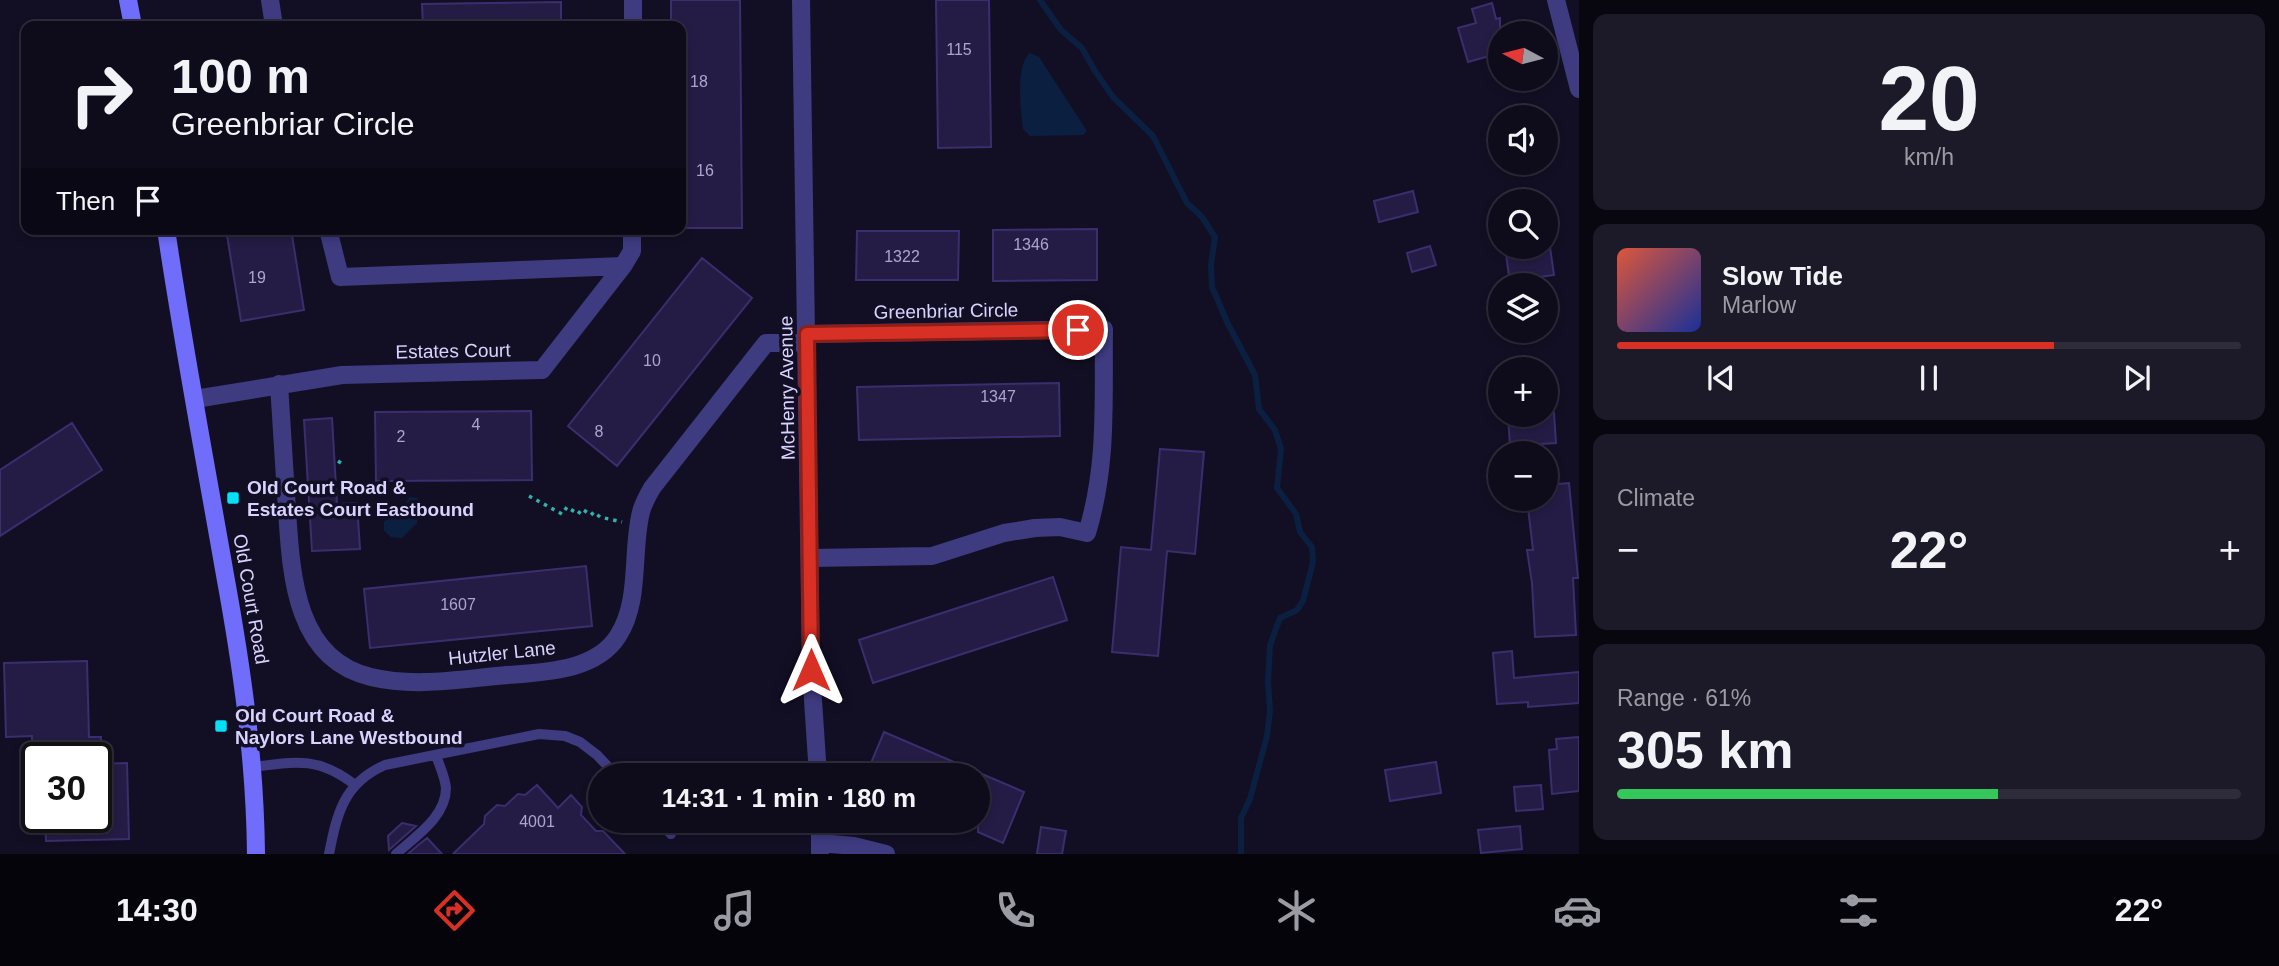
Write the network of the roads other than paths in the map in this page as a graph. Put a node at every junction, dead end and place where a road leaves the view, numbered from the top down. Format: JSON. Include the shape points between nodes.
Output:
{"nodes":[{"id":1,"x":128,"y":0,"type":"edge"},
{"id":2,"x":270,"y":0,"type":"edge"},
{"id":3,"x":633,"y":0,"type":"edge"},
{"id":4,"x":801,"y":0,"type":"edge"},
{"id":5,"x":1556,"y":0,"type":"edge"},
{"id":6,"x":132,"y":21,"type":"edge"},
{"id":7,"x":273,"y":21,"type":"edge"},
{"id":8,"x":633,"y":21,"type":"edge"},
{"id":9,"x":1577,"y":70,"type":"edge"},
{"id":10,"x":1579,"y":89,"type":"edge"},
{"id":11,"x":167,"y":235,"type":"edge"},
{"id":12,"x":330,"y":235,"type":"edge"},
{"id":13,"x":632,"y":235,"type":"edge"},
{"id":14,"x":623,"y":266,"type":"junction"},
{"id":15,"x":807,"y":339,"type":"junction"},
{"id":16,"x":279,"y":384,"type":"junction"},
{"id":17,"x":195,"y":399,"type":"junction"},
{"id":18,"x":811,"y":558,"type":"junction"},
{"id":19,"x":436,"y":755,"type":"junction"},
{"id":20,"x":605,"y":763,"type":"edge"},
{"id":21,"x":817,"y":763,"type":"edge"},
{"id":22,"x":253,"y":767,"type":"junction"},
{"id":23,"x":355,"y":785,"type":"junction"},
{"id":24,"x":820,"y":848,"type":"edge"},
{"id":25,"x":256,"y":854,"type":"edge"},
{"id":26,"x":329,"y":854,"type":"edge"},
{"id":27,"x":396,"y":854,"type":"edge"},
{"id":28,"x":886,"y":854,"type":"edge"}],
"edges":[{"from":1,"to":6,"type":"main road"},
{"from":2,"to":7,"type":"street"},
{"from":3,"to":8,"type":"street"},
{"from":4,"to":15,"type":"street","name":"McHenry Avenue"},
{"from":5,"to":9,"type":"street"},
{"from":9,"to":10,"type":"street"},
{"from":11,"to":17,"type":"main road","name":"Old Court Road"},
{"from":12,"to":14,"type":"street","via":[[340,277]]},
{"from":13,"to":14,"type":"street","name":"Estates Court","via":[[632,251]]},
{"from":14,"to":16,"type":"street","name":"Estates Court","via":[[542,370],[342,375]]},
{"from":15,"to":16,"type":"street","name":"Hutzler Lane","via":[[766,343],[652,488],[641,510],[626,621],[603,651],[561,670],[419,683],[368,677],[350,669],[316,640],[303,615],[290,560]]},
{"from":15,"to":18,"type":"street","name":"McHenry Avenue"},
{"from":15,"to":18,"type":"street","name":"Greenbriar Circle","via":[[1104,329],[1103,456],[1087,533],[1035,528],[932,556]]},
{"from":16,"to":17,"type":"street","name":"Estates Court"},
{"from":17,"to":22,"type":"main road","name":"Old Court Road","via":[[242,665]]},
{"from":18,"to":21,"type":"street","name":"McHenry Avenue"},
{"from":19,"to":20,"type":"lane","via":[[538,734],[580,742]]},
{"from":19,"to":23,"type":"lane","via":[[385,765]]},
{"from":19,"to":27,"type":"lane","via":[[446,786],[444,802],[437,817]]},
{"from":22,"to":23,"type":"lane","via":[[313,763],[337,771]]},
{"from":22,"to":25,"type":"main road","name":"Old Court Road"},
{"from":23,"to":26,"type":"lane","via":[[342,803]]},
{"from":24,"to":28,"type":"street","via":[[854,846]]}]}
